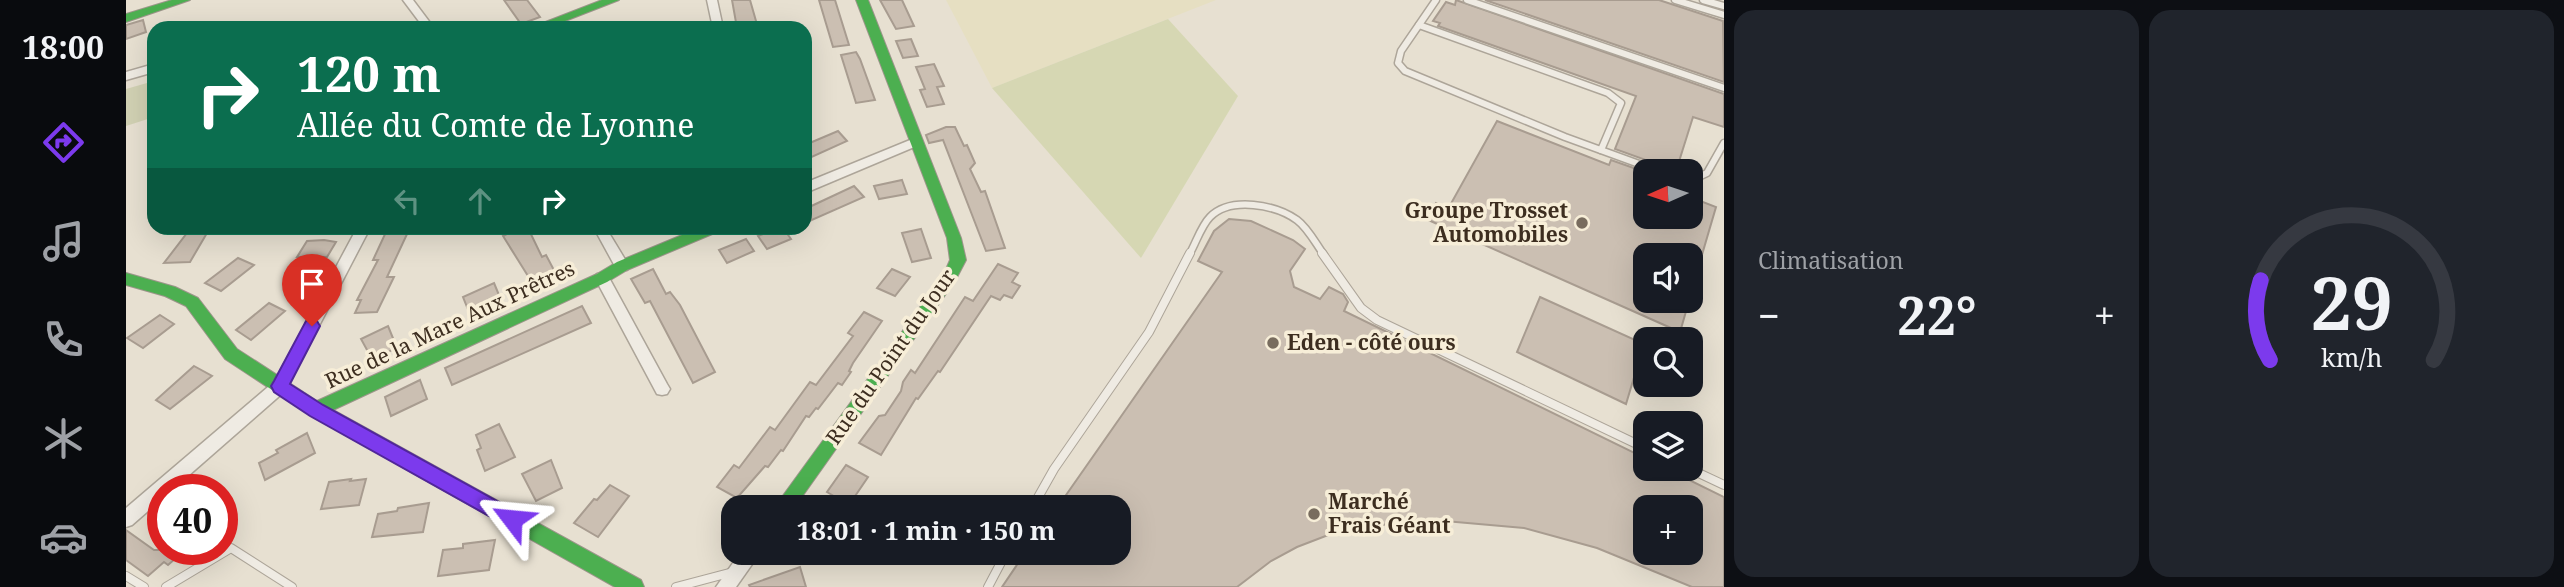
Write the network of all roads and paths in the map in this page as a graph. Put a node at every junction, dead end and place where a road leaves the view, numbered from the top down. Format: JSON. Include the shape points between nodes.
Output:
{"nodes":[{"id":1,"x":184,"y":0,"type":"edge"},
{"id":2,"x":408,"y":0,"type":"edge"},
{"id":3,"x":613,"y":0,"type":"edge"},
{"id":4,"x":712,"y":0,"type":"edge"},
{"id":5,"x":862,"y":0,"type":"edge"},
{"id":6,"x":1436,"y":0,"type":"edge"},
{"id":7,"x":1467,"y":0,"type":"edge"},
{"id":8,"x":1675,"y":0,"type":"edge"},
{"id":9,"x":1703,"y":0,"type":"edge"},
{"id":10,"x":1724,"y":6,"type":"edge"},
{"id":11,"x":1724,"y":16,"type":"edge"},
{"id":12,"x":126,"y":18,"type":"edge"},
{"id":13,"x":424,"y":21,"type":"edge"},
{"id":14,"x":555,"y":21,"type":"edge"},
{"id":15,"x":716,"y":21,"type":"edge"},
{"id":16,"x":1419,"y":25,"type":"junction"},
{"id":17,"x":147,"y":70,"type":"edge"},
{"id":18,"x":126,"y":76,"type":"edge"},
{"id":19,"x":1724,"y":88,"type":"edge"},
{"id":20,"x":915,"y":142,"type":"junction"},
{"id":21,"x":1724,"y":144,"type":"edge"},
{"id":22,"x":1601,"y":149,"type":"junction"},
{"id":23,"x":1633,"y":161,"type":"edge"},
{"id":24,"x":1703,"y":178,"type":"edge"},
{"id":25,"x":812,"y":185,"type":"edge"},
{"id":26,"x":359,"y":235,"type":"edge"},
{"id":27,"x":604,"y":235,"type":"edge"},
{"id":28,"x":695,"y":235,"type":"edge"},
{"id":29,"x":622,"y":265,"type":"junction"},
{"id":30,"x":601,"y":278,"type":"junction"},
{"id":31,"x":126,"y":279,"type":"edge"},
{"id":32,"x":280,"y":386,"type":"junction"},
{"id":33,"x":662,"y":389,"type":"dead end"},
{"id":34,"x":316,"y":410,"type":"junction"},
{"id":35,"x":1633,"y":442,"type":"edge"},
{"id":36,"x":1703,"y":475,"type":"edge"},
{"id":37,"x":1724,"y":485,"type":"edge"},
{"id":38,"x":792,"y":495,"type":"edge"},
{"id":39,"x":1039,"y":495,"type":"edge"},
{"id":40,"x":126,"y":519,"type":"edge"},
{"id":41,"x":742,"y":565,"type":"edge"},
{"id":42,"x":1000,"y":565,"type":"edge"},
{"id":43,"x":737,"y":571,"type":"junction"},
{"id":44,"x":126,"y":576,"type":"edge"},
{"id":45,"x":144,"y":587,"type":"edge"},
{"id":46,"x":166,"y":587,"type":"edge"},
{"id":47,"x":292,"y":587,"type":"edge"},
{"id":48,"x":634,"y":587,"type":"edge"},
{"id":49,"x":676,"y":587,"type":"edge"},
{"id":50,"x":725,"y":587,"type":"edge"},
{"id":51,"x":988,"y":587,"type":"edge"}],
"edges":[{"from":1,"to":12,"type":"street"},
{"from":2,"to":13,"type":"street"},
{"from":3,"to":14,"type":"street"},
{"from":4,"to":15,"type":"street"},
{"from":5,"to":20,"type":"street","name":"Rue du Point du Jour"},
{"from":6,"to":16,"type":"lane"},
{"from":7,"to":19,"type":"lane"},
{"from":8,"to":11,"type":"lane"},
{"from":9,"to":10,"type":"lane"},
{"from":16,"to":22,"type":"lane","via":[[1401,51],[1398,64],[1405,71]]},
{"from":16,"to":22,"type":"lane","via":[[1608,93],[1621,103]]},
{"from":17,"to":18,"type":"street"},
{"from":20,"to":25,"type":"street"},
{"from":20,"to":38,"type":"street","name":"Rue du Point du Jour","via":[[954,238],[958,260]]},
{"from":21,"to":24,"type":"lane"},
{"from":22,"to":23,"type":"lane"},
{"from":26,"to":32,"type":"street"},
{"from":27,"to":29,"type":"street"},
{"from":28,"to":29,"type":"street","name":"Rue de la Mare Aux Prêtres"},
{"from":29,"to":30,"type":"street","name":"Rue de la Mare Aux Prêtres"},
{"from":30,"to":33,"type":"street","name":"Rue de la Mare Aux Prêtres"},
{"from":30,"to":34,"type":"street","name":"Rue de la Mare Aux Prêtres"},
{"from":31,"to":32,"type":"street","via":[[192,302],[231,354]]},
{"from":32,"to":34,"type":"street"},
{"from":32,"to":40,"type":"street"},
{"from":34,"to":48,"type":"street"},
{"from":35,"to":39,"type":"lane","via":[[1377,320],[1361,308],[1300,222],[1280,211],[1244,206],[1216,211],[1209,218],[1149,332]]},
{"from":36,"to":37,"type":"lane"},
{"from":41,"to":43,"type":"street"},
{"from":42,"to":51,"type":"lane"},
{"from":43,"to":49,"type":"lane"},
{"from":43,"to":50,"type":"street"},
{"from":44,"to":45,"type":"lane"},
{"from":46,"to":47,"type":"lane","via":[[231,548]]}]}
